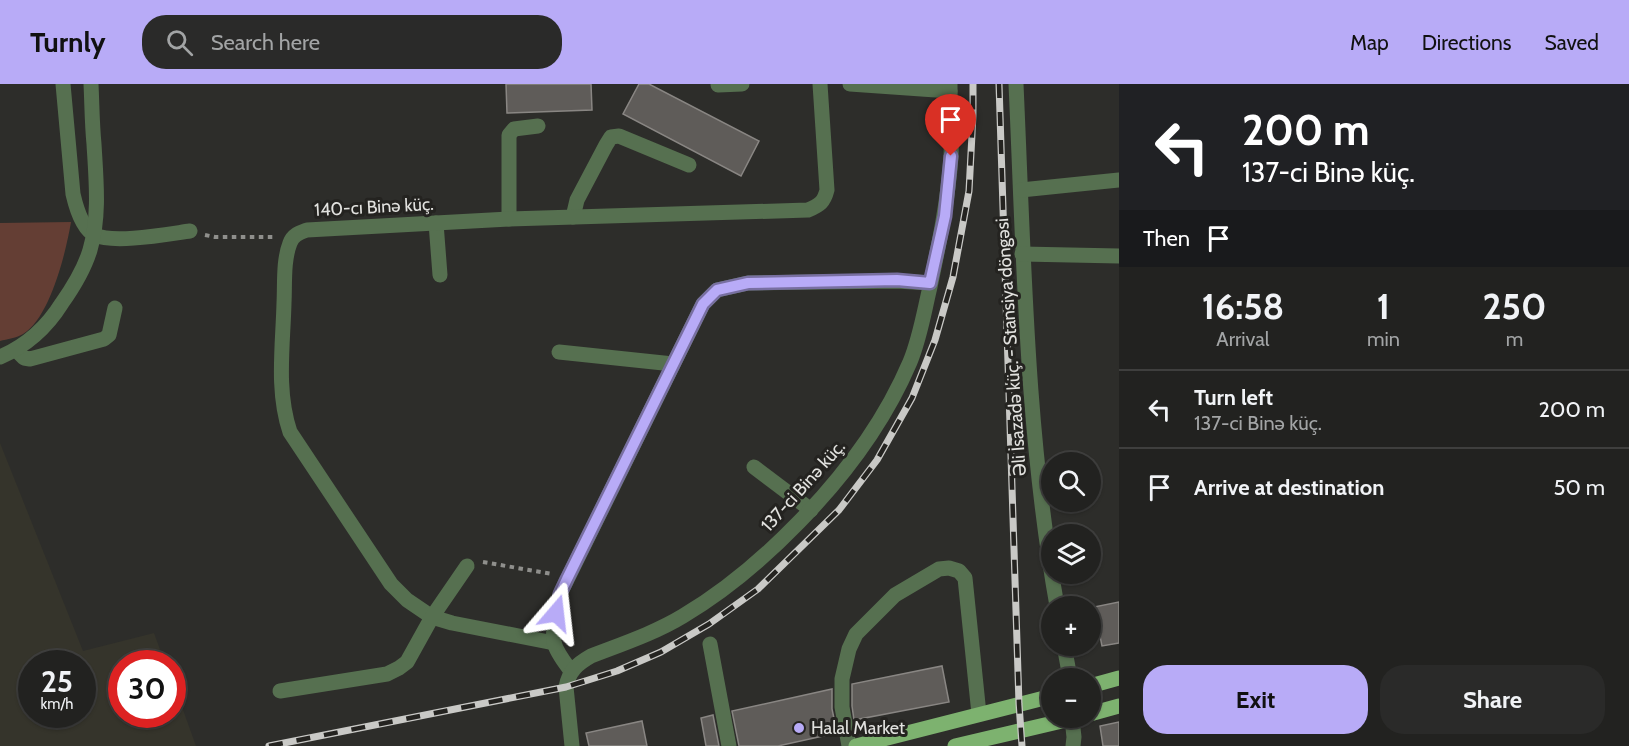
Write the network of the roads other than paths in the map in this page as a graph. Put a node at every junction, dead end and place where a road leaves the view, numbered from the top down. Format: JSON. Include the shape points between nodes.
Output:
{"nodes":[{"id":1,"x":63,"y":84,"type":"edge"},
{"id":2,"x":91,"y":84,"type":"edge"},
{"id":3,"x":742,"y":84,"type":"edge"},
{"id":4,"x":820,"y":84,"type":"edge"},
{"id":5,"x":850,"y":84,"type":"edge"},
{"id":6,"x":1016,"y":84,"type":"edge"},
{"id":7,"x":718,"y":85,"type":"edge"},
{"id":8,"x":950,"y":87,"type":"edge"},
{"id":9,"x":538,"y":126,"type":"dead end"},
{"id":10,"x":689,"y":165,"type":"dead end"},
{"id":11,"x":1119,"y":180,"type":"edge"},
{"id":12,"x":1021,"y":190,"type":"junction"},
{"id":13,"x":573,"y":217,"type":"junction"},
{"id":14,"x":509,"y":219,"type":"junction"},
{"id":15,"x":436,"y":223,"type":"junction"},
{"id":16,"x":190,"y":231,"type":"road end"},
{"id":17,"x":94,"y":235,"type":"junction"},
{"id":18,"x":1023,"y":254,"type":"junction"},
{"id":19,"x":1119,"y":256,"type":"edge"},
{"id":20,"x":440,"y":274,"type":"dead end"},
{"id":21,"x":930,"y":283,"type":"junction"},
{"id":22,"x":115,"y":308,"type":"dead end"},
{"id":23,"x":16,"y":350,"type":"junction"},
{"id":24,"x":559,"y":352,"type":"dead end"},
{"id":25,"x":0,"y":357,"type":"edge"},
{"id":26,"x":673,"y":364,"type":"junction"},
{"id":27,"x":754,"y":467,"type":"dead end"},
{"id":28,"x":811,"y":510,"type":"junction"},
{"id":29,"x":467,"y":566,"type":"road end"},
{"id":30,"x":1055,"y":596,"type":"edge"},
{"id":31,"x":432,"y":617,"type":"junction"},
{"id":32,"x":554,"y":643,"type":"junction"},
{"id":33,"x":710,"y":644,"type":"dead end"},
{"id":34,"x":571,"y":671,"type":"junction"},
{"id":35,"x":1119,"y":678,"type":"edge"},
{"id":36,"x":1101,"y":683,"type":"edge"},
{"id":37,"x":280,"y":691,"type":"dead end"},
{"id":38,"x":1041,"y":699,"type":"edge"},
{"id":39,"x":1119,"y":706,"type":"edge"},
{"id":40,"x":1101,"y":711,"type":"edge"},
{"id":41,"x":979,"y":714,"type":"junction"},
{"id":42,"x":1041,"y":726,"type":"edge"},
{"id":43,"x":1075,"y":728,"type":"edge"},
{"id":44,"x":572,"y":746,"type":"edge"},
{"id":45,"x":729,"y":746,"type":"edge"},
{"id":46,"x":849,"y":746,"type":"edge"},
{"id":47,"x":856,"y":746,"type":"edge"},
{"id":48,"x":955,"y":746,"type":"edge"},
{"id":49,"x":1073,"y":746,"type":"edge"}],
"edges":[{"from":1,"to":17,"type":"street","via":[[73,194],[82,222]]},
{"from":2,"to":17,"type":"street","via":[[96,180]]},
{"from":3,"to":7,"type":"street"},
{"from":4,"to":13,"type":"street","name":"140-cı Binə küç.","via":[[827,190],[819,206],[808,210]]},
{"from":5,"to":8,"type":"street"},
{"from":6,"to":12,"type":"street","name":"Əli İsazadə küç. - Stansiya döngəsi"},
{"from":8,"to":21,"type":"street","name":"137-ci Binə küç.","via":[[951,156],[945,216]]},
{"from":9,"to":14,"type":"street","via":[[514,129],[509,135]]},
{"from":10,"to":13,"type":"street","via":[[619,136],[611,138],[577,200]]},
{"from":11,"to":12,"type":"street"},
{"from":12,"to":18,"type":"street","name":"Əli İsazadə küç. - Stansiya döngəsi"},
{"from":13,"to":14,"type":"street","name":"140-cı Binə küç."},
{"from":14,"to":15,"type":"street","name":"140-cı Binə küç."},
{"from":15,"to":20,"type":"street"},
{"from":15,"to":31,"type":"street","name":"140-cı Binə küç.","via":[[298,233],[291,241],[285,269],[282,376],[290,432],[391,584]]},
{"from":16,"to":17,"type":"street","via":[[128,238]]},
{"from":17,"to":23,"type":"street","via":[[83,270],[56,313]]},
{"from":18,"to":19,"type":"street"},
{"from":18,"to":30,"type":"street","name":"Əli İsazadə küç. - Stansiya döngəsi","via":[[1036,466]]},
{"from":21,"to":26,"type":"street","via":[[748,283],[717,290],[703,304]]},
{"from":21,"to":28,"type":"street","name":"137-ci Binə küç.","via":[[911,360],[883,418]]},
{"from":22,"to":23,"type":"street","via":[[110,335],[104,339],[30,359]]},
{"from":23,"to":25,"type":"street"},
{"from":24,"to":26,"type":"street"},
{"from":26,"to":32,"type":"street","via":[[560,594]]},
{"from":27,"to":28,"type":"street"},
{"from":28,"to":34,"type":"street","name":"137-ci Binə küç.","via":[[724,591],[681,617],[591,656]]},
{"from":29,"to":31,"type":"street"},
{"from":31,"to":32,"type":"street"},
{"from":31,"to":37,"type":"street","via":[[407,662],[387,674]]},
{"from":32,"to":34,"type":"street"},
{"from":33,"to":45,"type":"street"},
{"from":34,"to":44,"type":"street","via":[[566,687]]},
{"from":35,"to":36,"type":"main road"},
{"from":38,"to":41,"type":"main road"},
{"from":39,"to":40,"type":"main road"},
{"from":41,"to":46,"type":"street","via":[[965,578],[959,571],[939,569],[895,595],[856,634],[842,679]]},
{"from":41,"to":47,"type":"main road"},
{"from":42,"to":48,"type":"main road"},
{"from":43,"to":49,"type":"street"}]}
